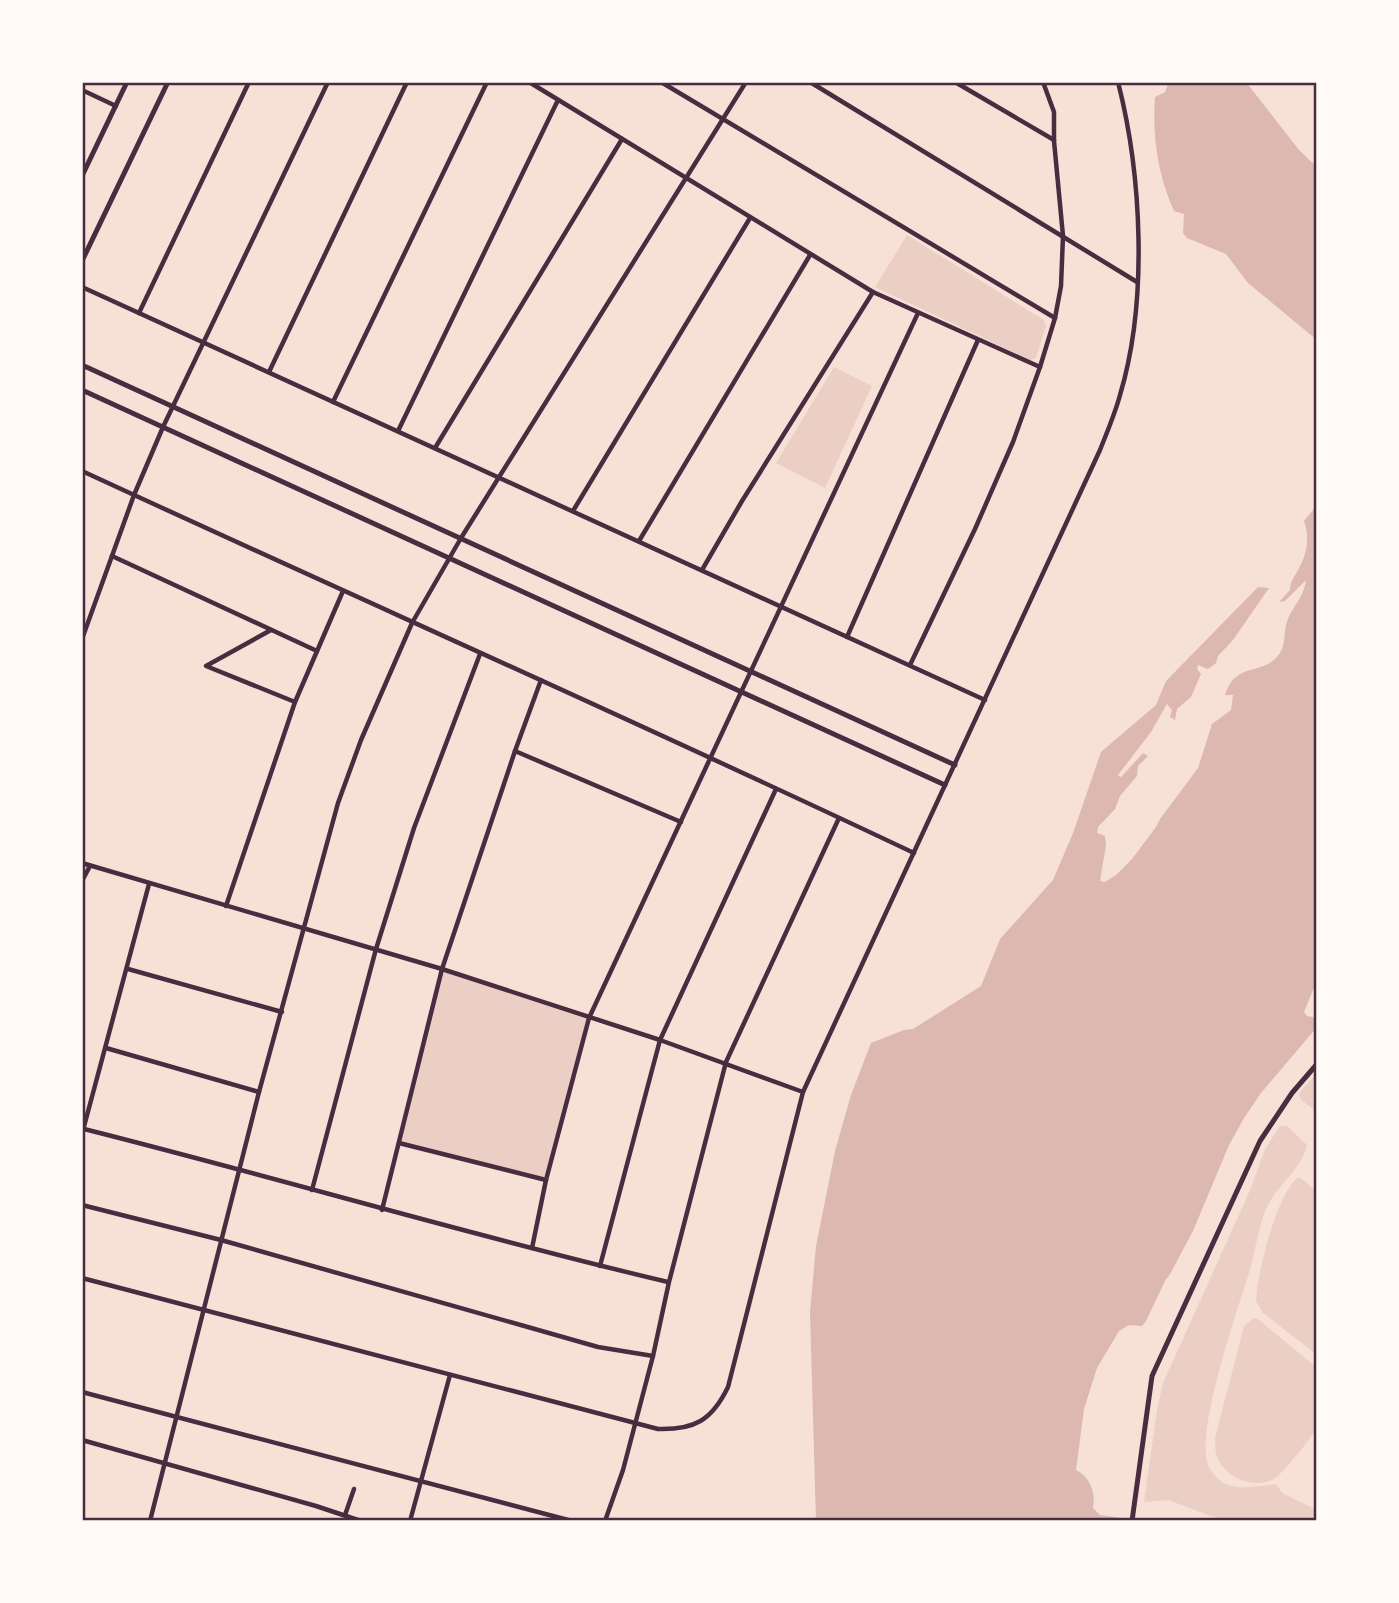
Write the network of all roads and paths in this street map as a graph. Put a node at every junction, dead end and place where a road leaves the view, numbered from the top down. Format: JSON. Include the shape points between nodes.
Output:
{"nodes":[{"id":1,"x":127,"y":82,"type":"edge"},
{"id":2,"x":168,"y":82,"type":"edge"},
{"id":3,"x":249,"y":82,"type":"edge"},
{"id":4,"x":328,"y":82,"type":"edge"},
{"id":5,"x":407,"y":82,"type":"edge"},
{"id":6,"x":487,"y":82,"type":"edge"},
{"id":7,"x":529,"y":82,"type":"edge"},
{"id":8,"x":661,"y":82,"type":"edge"},
{"id":9,"x":746,"y":82,"type":"edge"},
{"id":10,"x":810,"y":82,"type":"edge"},
{"id":11,"x":955,"y":82,"type":"edge"},
{"id":12,"x":1043,"y":82,"type":"edge"},
{"id":13,"x":1118,"y":82,"type":"edge"},
{"id":14,"x":82,"y":90,"type":"edge"},
{"id":15,"x":558,"y":100,"type":"junction"},
{"id":16,"x":116,"y":106,"type":"junction"},
{"id":17,"x":723,"y":121,"type":"junction"},
{"id":18,"x":622,"y":139,"type":"junction"},
{"id":19,"x":1054,"y":141,"type":"junction"},
{"id":20,"x":82,"y":176,"type":"edge"},
{"id":21,"x":688,"y":179,"type":"junction"},
{"id":22,"x":750,"y":218,"type":"junction"},
{"id":23,"x":1063,"y":236,"type":"junction"},
{"id":24,"x":810,"y":255,"type":"junction"},
{"id":25,"x":82,"y":261,"type":"edge"},
{"id":26,"x":1137,"y":282,"type":"junction"},
{"id":27,"x":82,"y":287,"type":"edge"},
{"id":28,"x":873,"y":292,"type":"junction"},
{"id":29,"x":139,"y":313,"type":"junction"},
{"id":30,"x":918,"y":313,"type":"junction"},
{"id":31,"x":1055,"y":318,"type":"junction"},
{"id":32,"x":978,"y":340,"type":"junction"},
{"id":33,"x":203,"y":342,"type":"junction"},
{"id":34,"x":82,"y":365,"type":"edge"},
{"id":35,"x":1040,"y":367,"type":"junction"},
{"id":36,"x":269,"y":372,"type":"junction"},
{"id":37,"x":82,"y":390,"type":"edge"},
{"id":38,"x":333,"y":402,"type":"junction"},
{"id":39,"x":173,"y":406,"type":"junction"},
{"id":40,"x":163,"y":427,"type":"junction"},
{"id":41,"x":398,"y":431,"type":"junction"},
{"id":42,"x":435,"y":449,"type":"junction"},
{"id":43,"x":82,"y":471,"type":"edge"},
{"id":44,"x":500,"y":477,"type":"junction"},
{"id":45,"x":134,"y":495,"type":"junction"},
{"id":46,"x":573,"y":511,"type":"junction"},
{"id":47,"x":461,"y":538,"type":"junction"},
{"id":48,"x":639,"y":541,"type":"junction"},
{"id":49,"x":112,"y":556,"type":"junction"},
{"id":50,"x":451,"y":558,"type":"junction"},
{"id":51,"x":702,"y":570,"type":"junction"},
{"id":52,"x":343,"y":592,"type":"junction"},
{"id":53,"x":780,"y":606,"type":"junction"},
{"id":54,"x":412,"y":623,"type":"junction"},
{"id":55,"x":271,"y":631,"type":"junction"},
{"id":56,"x":847,"y":637,"type":"junction"},
{"id":57,"x":82,"y":639,"type":"edge"},
{"id":58,"x":317,"y":651,"type":"junction"},
{"id":59,"x":480,"y":654,"type":"junction"},
{"id":60,"x":910,"y":666,"type":"junction"},
{"id":61,"x":751,"y":671,"type":"junction"},
{"id":62,"x":541,"y":680,"type":"junction"},
{"id":63,"x":742,"y":692,"type":"junction"},
{"id":64,"x":985,"y":700,"type":"junction"},
{"id":65,"x":295,"y":702,"type":"junction"},
{"id":66,"x":515,"y":751,"type":"junction"},
{"id":67,"x":710,"y":759,"type":"junction"},
{"id":68,"x":955,"y":765,"type":"junction"},
{"id":69,"x":945,"y":785,"type":"junction"},
{"id":70,"x":776,"y":789,"type":"junction"},
{"id":71,"x":839,"y":818,"type":"junction"},
{"id":72,"x":681,"y":822,"type":"junction"},
{"id":73,"x":914,"y":853,"type":"junction"},
{"id":74,"x":82,"y":863,"type":"edge"},
{"id":75,"x":90,"y":866,"type":"junction"},
{"id":76,"x":82,"y":881,"type":"edge"},
{"id":77,"x":149,"y":884,"type":"junction"},
{"id":78,"x":226,"y":906,"type":"junction"},
{"id":79,"x":304,"y":928,"type":"junction"},
{"id":80,"x":376,"y":949,"type":"junction"},
{"id":81,"x":128,"y":969,"type":"junction"},
{"id":82,"x":442,"y":970,"type":"junction"},
{"id":83,"x":282,"y":1012,"type":"junction"},
{"id":84,"x":589,"y":1018,"type":"junction"},
{"id":85,"x":660,"y":1040,"type":"junction"},
{"id":86,"x":106,"y":1048,"type":"junction"},
{"id":87,"x":726,"y":1062,"type":"junction"},
{"id":88,"x":1317,"y":1064,"type":"edge"},
{"id":89,"x":259,"y":1092,"type":"junction"},
{"id":90,"x":803,"y":1092,"type":"junction"},
{"id":91,"x":83,"y":1132,"type":"edge"},
{"id":92,"x":398,"y":1143,"type":"junction"},
{"id":93,"x":241,"y":1169,"type":"junction"},
{"id":94,"x":546,"y":1180,"type":"junction"},
{"id":95,"x":312,"y":1190,"type":"junction"},
{"id":96,"x":82,"y":1205,"type":"edge"},
{"id":97,"x":382,"y":1210,"type":"junction"},
{"id":98,"x":221,"y":1240,"type":"junction"},
{"id":99,"x":532,"y":1248,"type":"junction"},
{"id":100,"x":600,"y":1266,"type":"junction"},
{"id":101,"x":82,"y":1278,"type":"edge"},
{"id":102,"x":669,"y":1282,"type":"junction"},
{"id":103,"x":203,"y":1310,"type":"junction"},
{"id":104,"x":653,"y":1356,"type":"junction"},
{"id":105,"x":450,"y":1375,"type":"junction"},
{"id":106,"x":82,"y":1392,"type":"edge"},
{"id":107,"x":177,"y":1417,"type":"junction"},
{"id":108,"x":635,"y":1424,"type":"junction"},
{"id":109,"x":82,"y":1440,"type":"edge"},
{"id":110,"x":165,"y":1462,"type":"junction"},
{"id":111,"x":421,"y":1482,"type":"junction"},
{"id":112,"x":354,"y":1489,"type":"dead end"},
{"id":113,"x":345,"y":1515,"type":"junction"},
{"id":114,"x":1132,"y":1519,"type":"edge"},
{"id":115,"x":150,"y":1521,"type":"edge"},
{"id":116,"x":361,"y":1521,"type":"edge"},
{"id":117,"x":410,"y":1521,"type":"edge"},
{"id":118,"x":572,"y":1521,"type":"edge"},
{"id":119,"x":605,"y":1521,"type":"edge"}],
"edges":[{"from":1,"to":16,"type":"street"},
{"from":2,"to":25,"type":"street"},
{"from":3,"to":29,"type":"street"},
{"from":4,"to":33,"type":"street"},
{"from":5,"to":36,"type":"street"},
{"from":6,"to":38,"type":"street"},
{"from":7,"to":15,"type":"street"},
{"from":8,"to":17,"type":"street"},
{"from":9,"to":17,"type":"street"},
{"from":10,"to":23,"type":"street"},
{"from":11,"to":19,"type":"street"},
{"from":12,"to":19,"type":"street","via":[[1054,112]]},
{"from":13,"to":26,"type":"street","via":[[1135,182]]},
{"from":14,"to":16,"type":"street"},
{"from":15,"to":18,"type":"street"},
{"from":15,"to":41,"type":"street"},
{"from":16,"to":20,"type":"street"},
{"from":17,"to":21,"type":"street"},
{"from":17,"to":31,"type":"street"},
{"from":18,"to":21,"type":"street"},
{"from":18,"to":42,"type":"street"},
{"from":19,"to":23,"type":"street"},
{"from":21,"to":22,"type":"street"},
{"from":21,"to":44,"type":"street"},
{"from":22,"to":24,"type":"street"},
{"from":22,"to":46,"type":"street"},
{"from":23,"to":26,"type":"street"},
{"from":23,"to":31,"type":"street"},
{"from":24,"to":28,"type":"street"},
{"from":24,"to":48,"type":"street"},
{"from":26,"to":64,"type":"street","via":[[1133,337],[1121,395]]},
{"from":27,"to":29,"type":"street"},
{"from":28,"to":30,"type":"street"},
{"from":28,"to":51,"type":"street"},
{"from":29,"to":33,"type":"street"},
{"from":30,"to":32,"type":"street"},
{"from":30,"to":53,"type":"street"},
{"from":31,"to":35,"type":"street"},
{"from":32,"to":35,"type":"street"},
{"from":32,"to":56,"type":"street"},
{"from":33,"to":36,"type":"street"},
{"from":33,"to":39,"type":"street"},
{"from":34,"to":39,"type":"street"},
{"from":35,"to":60,"type":"street","via":[[1013,442]]},
{"from":36,"to":38,"type":"street"},
{"from":37,"to":40,"type":"street"},
{"from":38,"to":41,"type":"street"},
{"from":39,"to":40,"type":"street"},
{"from":39,"to":47,"type":"street"},
{"from":40,"to":45,"type":"street"},
{"from":40,"to":50,"type":"street"},
{"from":41,"to":42,"type":"street"},
{"from":42,"to":44,"type":"street"},
{"from":43,"to":45,"type":"street"},
{"from":44,"to":46,"type":"street"},
{"from":44,"to":47,"type":"street"},
{"from":45,"to":49,"type":"street"},
{"from":45,"to":52,"type":"street"},
{"from":46,"to":48,"type":"street"},
{"from":47,"to":50,"type":"street"},
{"from":47,"to":61,"type":"street"},
{"from":48,"to":51,"type":"street"},
{"from":49,"to":55,"type":"street"},
{"from":49,"to":57,"type":"street"},
{"from":50,"to":54,"type":"street"},
{"from":50,"to":63,"type":"street"},
{"from":51,"to":53,"type":"street"},
{"from":52,"to":54,"type":"street"},
{"from":52,"to":58,"type":"street"},
{"from":53,"to":56,"type":"street"},
{"from":53,"to":61,"type":"street"},
{"from":54,"to":59,"type":"street"},
{"from":54,"to":79,"type":"street","via":[[338,803]]},
{"from":55,"to":58,"type":"street"},
{"from":55,"to":65,"type":"street","via":[[206,666]]},
{"from":56,"to":60,"type":"street"},
{"from":58,"to":65,"type":"street"},
{"from":59,"to":62,"type":"street"},
{"from":59,"to":80,"type":"street","via":[[414,828]]},
{"from":60,"to":64,"type":"street"},
{"from":61,"to":63,"type":"street"},
{"from":61,"to":68,"type":"street"},
{"from":62,"to":66,"type":"street"},
{"from":62,"to":67,"type":"street"},
{"from":63,"to":67,"type":"street"},
{"from":63,"to":69,"type":"street"},
{"from":64,"to":68,"type":"street"},
{"from":65,"to":78,"type":"street"},
{"from":66,"to":72,"type":"street"},
{"from":66,"to":82,"type":"street"},
{"from":67,"to":70,"type":"street"},
{"from":67,"to":72,"type":"street"},
{"from":68,"to":69,"type":"street"},
{"from":69,"to":73,"type":"street"},
{"from":70,"to":71,"type":"street"},
{"from":70,"to":85,"type":"street"},
{"from":71,"to":73,"type":"street"},
{"from":71,"to":87,"type":"street"},
{"from":72,"to":84,"type":"street"},
{"from":73,"to":90,"type":"street"},
{"from":74,"to":75,"type":"street"},
{"from":75,"to":76,"type":"street"},
{"from":75,"to":77,"type":"street"},
{"from":77,"to":78,"type":"street"},
{"from":77,"to":81,"type":"street"},
{"from":78,"to":79,"type":"street"},
{"from":79,"to":80,"type":"street"},
{"from":79,"to":83,"type":"street"},
{"from":80,"to":82,"type":"street"},
{"from":80,"to":95,"type":"street"},
{"from":81,"to":83,"type":"street"},
{"from":81,"to":86,"type":"street"},
{"from":82,"to":84,"type":"street"},
{"from":82,"to":92,"type":"street"},
{"from":83,"to":89,"type":"street"},
{"from":84,"to":85,"type":"street"},
{"from":84,"to":94,"type":"street"},
{"from":85,"to":87,"type":"street"},
{"from":85,"to":100,"type":"street"},
{"from":86,"to":89,"type":"street"},
{"from":86,"to":91,"type":"street"},
{"from":87,"to":90,"type":"street"},
{"from":87,"to":102,"type":"street"},
{"from":88,"to":114,"type":"street","via":[[1260,1142],[1152,1376]]},
{"from":89,"to":93,"type":"street"},
{"from":90,"to":108,"type":"street","via":[[728,1387],[719,1406],[703,1421],[679,1429]]},
{"from":91,"to":93,"type":"street"},
{"from":92,"to":94,"type":"street"},
{"from":92,"to":97,"type":"street"},
{"from":93,"to":95,"type":"street"},
{"from":93,"to":98,"type":"street"},
{"from":94,"to":99,"type":"street"},
{"from":95,"to":97,"type":"street"},
{"from":96,"to":98,"type":"street"},
{"from":97,"to":99,"type":"street"},
{"from":98,"to":103,"type":"street"},
{"from":98,"to":104,"type":"street","via":[[598,1347]]},
{"from":99,"to":100,"type":"street"},
{"from":100,"to":102,"type":"street"},
{"from":101,"to":103,"type":"street"},
{"from":102,"to":104,"type":"street"},
{"from":103,"to":105,"type":"street"},
{"from":103,"to":107,"type":"street"},
{"from":104,"to":108,"type":"street"},
{"from":105,"to":108,"type":"street"},
{"from":105,"to":111,"type":"street"},
{"from":106,"to":107,"type":"street"},
{"from":107,"to":110,"type":"street"},
{"from":107,"to":111,"type":"street"},
{"from":108,"to":119,"type":"street"},
{"from":109,"to":110,"type":"street"},
{"from":110,"to":113,"type":"street"},
{"from":110,"to":115,"type":"street"},
{"from":111,"to":117,"type":"street"},
{"from":111,"to":118,"type":"street"},
{"from":112,"to":113,"type":"street"},
{"from":113,"to":116,"type":"street"}]}
